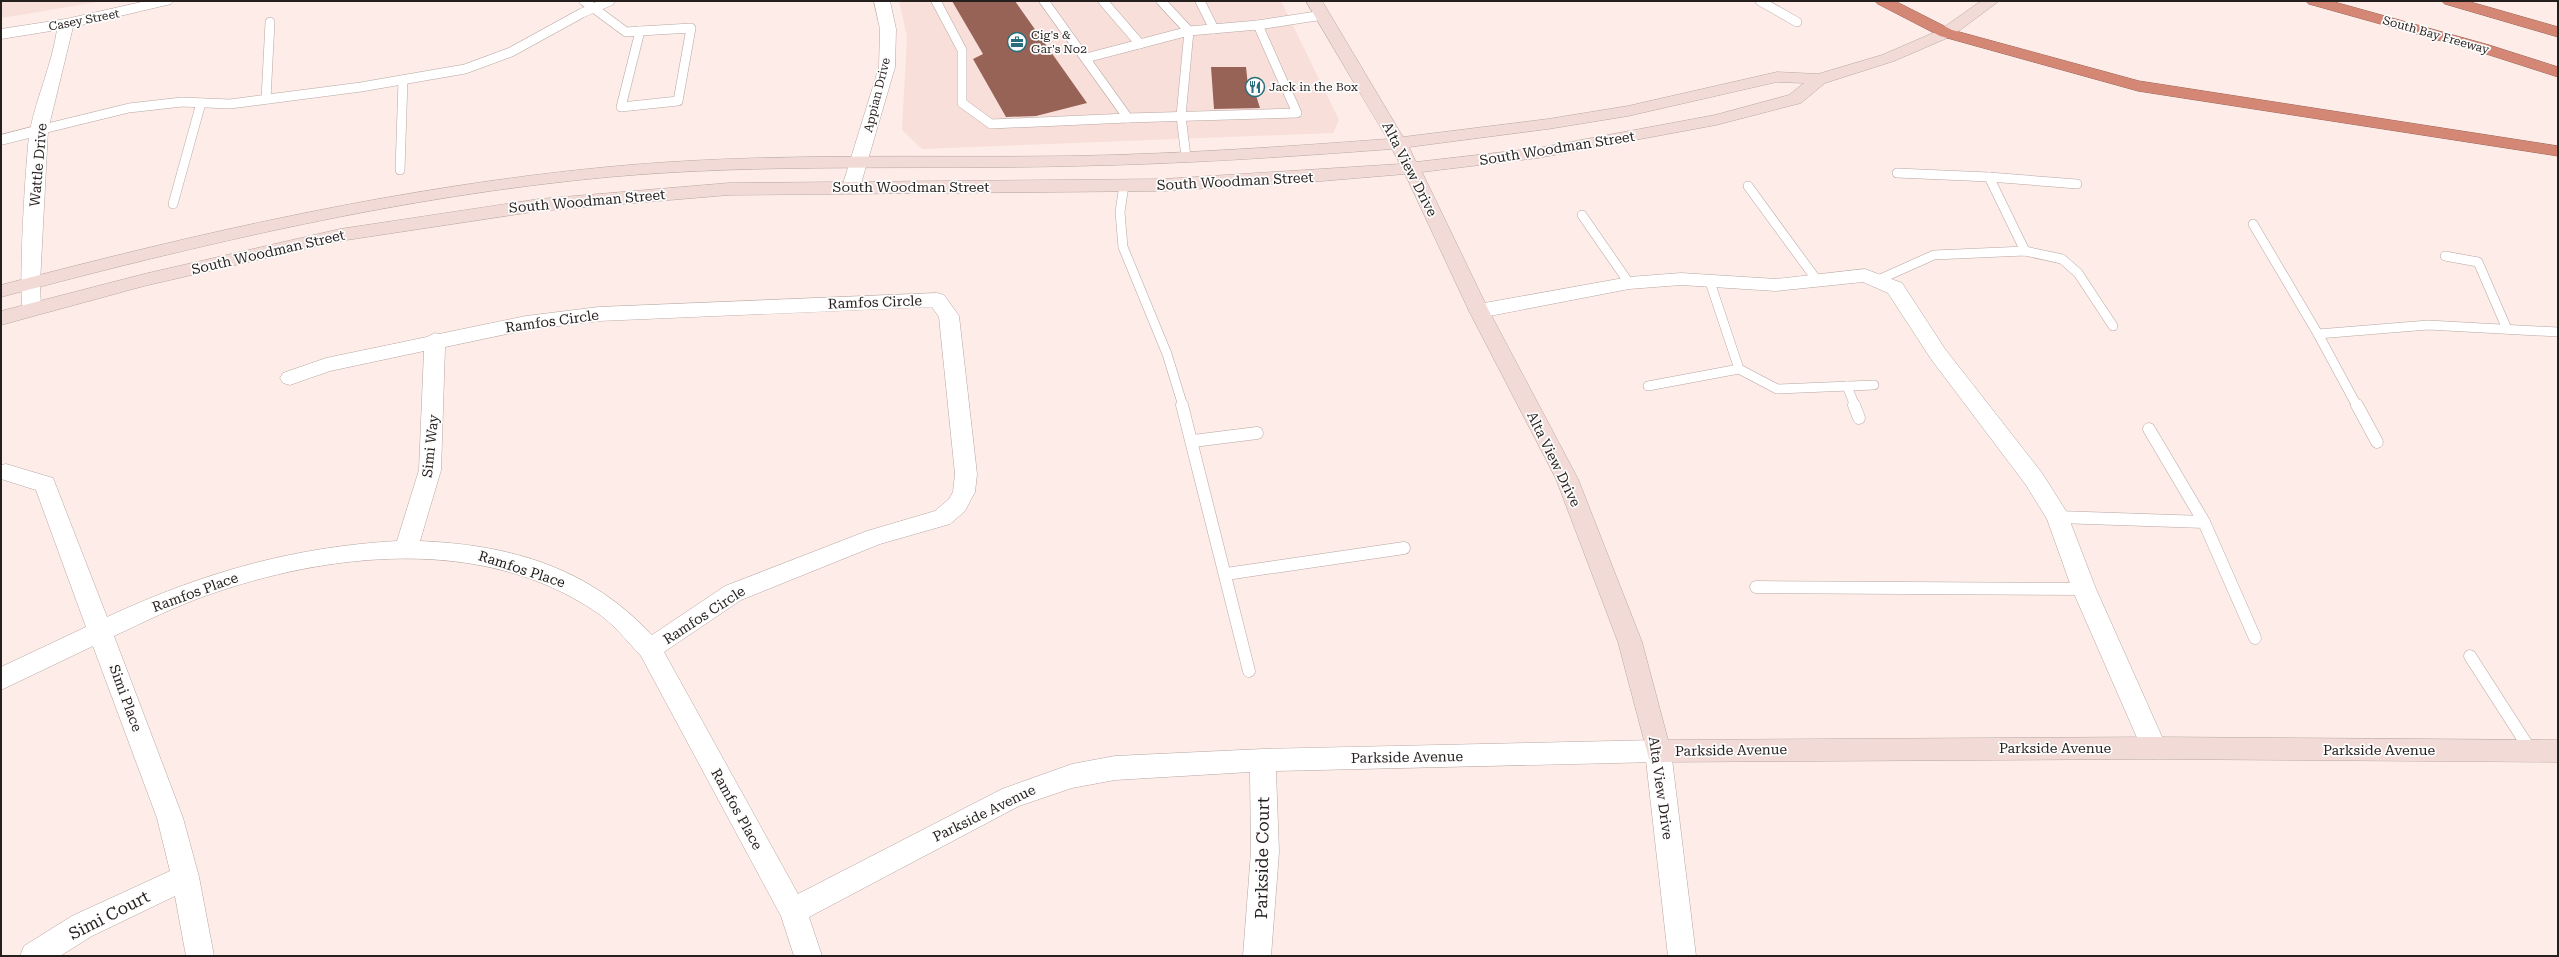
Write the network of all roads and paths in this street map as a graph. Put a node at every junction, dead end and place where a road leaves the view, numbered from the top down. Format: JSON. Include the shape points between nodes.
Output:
{"nodes":[{"id":1,"x":166,"y":1,"type":"edge"},
{"id":2,"x":584,"y":1,"type":"edge"},
{"id":3,"x":610,"y":1,"type":"edge"},
{"id":4,"x":882,"y":1,"type":"edge"},
{"id":5,"x":936,"y":1,"type":"edge"},
{"id":6,"x":1044,"y":1,"type":"edge"},
{"id":7,"x":1104,"y":1,"type":"edge"},
{"id":8,"x":1161,"y":1,"type":"edge"},
{"id":9,"x":1200,"y":1,"type":"edge"},
{"id":10,"x":1760,"y":1,"type":"edge"},
{"id":11,"x":1883,"y":1,"type":"edge"},
{"id":12,"x":1991,"y":1,"type":"edge"},
{"id":13,"x":2314,"y":1,"type":"edge"},
{"id":14,"x":2450,"y":1,"type":"edge"},
{"id":15,"x":593,"y":8,"type":"junction"},
{"id":16,"x":1319,"y":8,"type":"edge"},
{"id":17,"x":270,"y":22,"type":"dead end"},
{"id":18,"x":1797,"y":22,"type":"dead end"},
{"id":19,"x":66,"y":24,"type":"junction"},
{"id":20,"x":1258,"y":24,"type":"junction"},
{"id":21,"x":1214,"y":29,"type":"junction"},
{"id":22,"x":640,"y":32,"type":"junction"},
{"id":23,"x":1189,"y":32,"type":"junction"},
{"id":24,"x":2558,"y":32,"type":"edge"},
{"id":25,"x":1946,"y":33,"type":"junction"},
{"id":26,"x":1,"y":34,"type":"edge"},
{"id":27,"x":1140,"y":44,"type":"junction"},
{"id":28,"x":1086,"y":58,"type":"junction"},
{"id":29,"x":2558,"y":72,"type":"edge"},
{"id":30,"x":1819,"y":79,"type":"junction"},
{"id":31,"x":403,"y":80,"type":"junction"},
{"id":32,"x":266,"y":99,"type":"junction"},
{"id":33,"x":201,"y":103,"type":"junction"},
{"id":34,"x":1181,"y":116,"type":"junction"},
{"id":35,"x":1128,"y":118,"type":"junction"},
{"id":36,"x":39,"y":130,"type":"junction"},
{"id":37,"x":1,"y":140,"type":"edge"},
{"id":38,"x":1398,"y":143,"type":"junction"},
{"id":39,"x":2558,"y":151,"type":"edge"},
{"id":40,"x":1186,"y":157,"type":"junction"},
{"id":41,"x":860,"y":161,"type":"junction"},
{"id":42,"x":1411,"y":168,"type":"junction"},
{"id":43,"x":400,"y":170,"type":"dead end"},
{"id":44,"x":1897,"y":173,"type":"dead end"},
{"id":45,"x":1989,"y":178,"type":"junction"},
{"id":46,"x":2077,"y":184,"type":"dead end"},
{"id":47,"x":1124,"y":185,"type":"junction"},
{"id":48,"x":1748,"y":186,"type":"dead end"},
{"id":49,"x":851,"y":187,"type":"junction"},
{"id":50,"x":173,"y":204,"type":"dead end"},
{"id":51,"x":1582,"y":215,"type":"dead end"},
{"id":52,"x":2252,"y":224,"type":"dead end"},
{"id":53,"x":2025,"y":251,"type":"junction"},
{"id":54,"x":2445,"y":256,"type":"dead end"},
{"id":55,"x":1816,"y":279,"type":"junction"},
{"id":56,"x":1878,"y":280,"type":"junction"},
{"id":57,"x":1710,"y":282,"type":"junction"},
{"id":58,"x":30,"y":283,"type":"junction"},
{"id":59,"x":1628,"y":283,"type":"junction"},
{"id":60,"x":1,"y":291,"type":"edge"},
{"id":61,"x":32,"y":309,"type":"junction"},
{"id":62,"x":1479,"y":311,"type":"junction"},
{"id":63,"x":1,"y":318,"type":"edge"},
{"id":64,"x":2113,"y":326,"type":"dead end"},
{"id":65,"x":2507,"y":329,"type":"junction"},
{"id":66,"x":2558,"y":332,"type":"edge"},
{"id":67,"x":2318,"y":334,"type":"junction"},
{"id":68,"x":435,"y":340,"type":"junction"},
{"id":69,"x":1739,"y":369,"type":"junction"},
{"id":70,"x":290,"y":378,"type":"dead end"},
{"id":71,"x":1874,"y":385,"type":"dead end"},
{"id":72,"x":1648,"y":386,"type":"dead end"},
{"id":73,"x":1847,"y":386,"type":"junction"},
{"id":74,"x":1860,"y":418,"type":"dead end"},
{"id":75,"x":2149,"y":429,"type":"dead end"},
{"id":76,"x":1257,"y":433,"type":"dead end"},
{"id":77,"x":1193,"y":441,"type":"junction"},
{"id":78,"x":2377,"y":442,"type":"dead end"},
{"id":79,"x":6,"y":472,"type":"dead end"},
{"id":80,"x":2058,"y":517,"type":"junction"},
{"id":81,"x":2204,"y":522,"type":"junction"},
{"id":82,"x":1404,"y":548,"type":"dead end"},
{"id":83,"x":406,"y":549,"type":"junction"},
{"id":84,"x":1226,"y":574,"type":"junction"},
{"id":85,"x":1756,"y":587,"type":"dead end"},
{"id":86,"x":2084,"y":589,"type":"junction"},
{"id":87,"x":101,"y":631,"type":"junction"},
{"id":88,"x":2255,"y":638,"type":"dead end"},
{"id":89,"x":650,"y":649,"type":"junction"},
{"id":90,"x":2470,"y":656,"type":"dead end"},
{"id":91,"x":1249,"y":672,"type":"dead end"},
{"id":92,"x":1,"y":679,"type":"edge"},
{"id":93,"x":2154,"y":748,"type":"junction"},
{"id":94,"x":1658,"y":751,"type":"junction"},
{"id":95,"x":2531,"y":751,"type":"junction"},
{"id":96,"x":2558,"y":751,"type":"edge"},
{"id":97,"x":1263,"y":760,"type":"junction"},
{"id":98,"x":185,"y":877,"type":"junction"},
{"id":99,"x":793,"y":912,"type":"junction"},
{"id":100,"x":34,"y":956,"type":"edge"},
{"id":101,"x":200,"y":956,"type":"edge"},
{"id":102,"x":808,"y":956,"type":"edge"},
{"id":103,"x":1257,"y":956,"type":"edge"},
{"id":104,"x":1682,"y":956,"type":"edge"}],
"edges":[{"from":1,"to":19,"type":"street","name":"Casey Street"},
{"from":2,"to":15,"type":"lane"},
{"from":3,"to":15,"type":"lane"},
{"from":4,"to":41,"type":"street","name":"Appian Drive","via":[[888,29],[887,67]]},
{"from":5,"to":35,"type":"lane","via":[[962,50],[962,103],[991,124]]},
{"from":6,"to":28,"type":"lane"},
{"from":7,"to":27,"type":"lane"},
{"from":8,"to":23,"type":"lane"},
{"from":9,"to":21,"type":"lane"},
{"from":10,"to":18,"type":"lane"},
{"from":11,"to":25,"type":"highway"},
{"from":12,"to":25,"type":"main road","name":"South Woodman Street"},
{"from":13,"to":29,"type":"highway","name":"South Bay Freeway","via":[[2483,48]]},
{"from":14,"to":24,"type":"highway"},
{"from":15,"to":22,"type":"lane","via":[[626,32]]},
{"from":15,"to":31,"type":"lane","via":[[511,52],[465,68]]},
{"from":16,"to":20,"type":"lane"},
{"from":16,"to":38,"type":"main road","name":"Alta View Drive"},
{"from":17,"to":32,"type":"lane"},
{"from":19,"to":26,"type":"street","name":"Casey Street"},
{"from":19,"to":36,"type":"street","name":"Wattle Drive","via":[[63,44]]},
{"from":20,"to":21,"type":"lane"},
{"from":20,"to":34,"type":"lane","via":[[1297,113]]},
{"from":21,"to":23,"type":"lane"},
{"from":22,"to":22,"type":"lane","via":[[621,107],[678,101],[691,28]]},
{"from":23,"to":27,"type":"lane"},
{"from":23,"to":34,"type":"lane"},
{"from":25,"to":30,"type":"main road","name":"South Woodman Street","via":[[1888,58]]},
{"from":25,"to":39,"type":"highway","via":[[2138,86]]},
{"from":27,"to":28,"type":"lane"},
{"from":28,"to":35,"type":"lane"},
{"from":30,"to":38,"type":"main road","name":"South Woodman Street","via":[[1778,78],[1613,113],[1486,133]]},
{"from":30,"to":42,"type":"main road","name":"South Woodman Street","via":[[1795,99],[1716,120],[1538,153]]},
{"from":31,"to":32,"type":"lane"},
{"from":31,"to":43,"type":"lane"},
{"from":32,"to":33,"type":"lane","via":[[230,104]]},
{"from":33,"to":36,"type":"lane","via":[[129,108]]},
{"from":33,"to":50,"type":"lane"},
{"from":34,"to":35,"type":"lane"},
{"from":34,"to":40,"type":"lane"},
{"from":36,"to":37,"type":"street"},
{"from":36,"to":58,"type":"street","name":"Wattle Drive"},
{"from":38,"to":40,"type":"main road","name":"South Woodman Street"},
{"from":38,"to":42,"type":"main road","name":"Alta View Drive"},
{"from":40,"to":41,"type":"main road","name":"South Woodman Street"},
{"from":41,"to":49,"type":"street","name":"Appian Drive"},
{"from":41,"to":58,"type":"main road","name":"South Woodman Street","via":[[675,166],[451,191],[266,225],[159,249]]},
{"from":42,"to":47,"type":"main road","name":"South Woodman Street","via":[[1322,176]]},
{"from":42,"to":62,"type":"main road","name":"Alta View Drive"},
{"from":44,"to":45,"type":"lane"},
{"from":45,"to":46,"type":"lane"},
{"from":45,"to":53,"type":"lane"},
{"from":47,"to":49,"type":"main road","name":"South Woodman Street"},
{"from":47,"to":77,"type":"lane","via":[[1120,212],[1122,247],[1167,354]]},
{"from":48,"to":55,"type":"lane"},
{"from":49,"to":61,"type":"main road","name":"South Woodman Street","via":[[729,189],[654,194],[452,216],[340,235],[243,256]]},
{"from":51,"to":59,"type":"lane"},
{"from":52,"to":67,"type":"lane"},
{"from":53,"to":56,"type":"lane","via":[[1934,255]]},
{"from":53,"to":64,"type":"lane","via":[[2062,259],[2078,273]]},
{"from":54,"to":65,"type":"lane","via":[[2478,262]]},
{"from":55,"to":56,"type":"street","via":[[1865,275]]},
{"from":55,"to":57,"type":"street","via":[[1776,285]]},
{"from":56,"to":80,"type":"street","via":[[1895,288],[1938,354],[2034,479]]},
{"from":57,"to":59,"type":"street","via":[[1681,279]]},
{"from":57,"to":69,"type":"lane"},
{"from":58,"to":60,"type":"main road","name":"South Woodman Street"},
{"from":58,"to":61,"type":"street","name":"Wattle Drive"},
{"from":59,"to":62,"type":"street"},
{"from":61,"to":63,"type":"main road","name":"South Woodman Street"},
{"from":62,"to":94,"type":"main road","name":"Alta View Drive","via":[[1567,479],[1630,642]]},
{"from":65,"to":66,"type":"lane"},
{"from":65,"to":67,"type":"lane","via":[[2428,325]]},
{"from":67,"to":78,"type":"lane"},
{"from":68,"to":70,"type":"street","name":"Ramfos Circle","via":[[326,365]]},
{"from":68,"to":83,"type":"street","name":"Simi Way","via":[[430,470]]},
{"from":68,"to":89,"type":"street","name":"Ramfos Circle","via":[[542,320],[706,308],[937,300],[949,316],[966,474],[964,492],[957,505],[942,518],[875,537],[733,592]]},
{"from":69,"to":72,"type":"lane"},
{"from":69,"to":73,"type":"lane","via":[[1777,389]]},
{"from":71,"to":73,"type":"lane"},
{"from":73,"to":74,"type":"lane"},
{"from":75,"to":81,"type":"lane"},
{"from":76,"to":77,"type":"lane"},
{"from":77,"to":84,"type":"lane"},
{"from":79,"to":87,"type":"street","name":"Simi Place","via":[[45,484]]},
{"from":80,"to":81,"type":"lane"},
{"from":80,"to":86,"type":"street"},
{"from":81,"to":88,"type":"lane"},
{"from":82,"to":84,"type":"lane"},
{"from":83,"to":87,"type":"street","name":"Ramfos Place","via":[[326,556],[242,575],[154,606]]},
{"from":83,"to":89,"type":"street","name":"Ramfos Place","via":[[473,553],[504,560],[558,578],[605,605],[629,625]]},
{"from":84,"to":91,"type":"lane"},
{"from":85,"to":86,"type":"lane"},
{"from":86,"to":93,"type":"street"},
{"from":87,"to":92,"type":"street","name":"Ramfos Place"},
{"from":87,"to":98,"type":"street","name":"Simi Place","via":[[170,818]]},
{"from":89,"to":99,"type":"street","name":"Ramfos Place"},
{"from":90,"to":95,"type":"lane"},
{"from":93,"to":94,"type":"main road","name":"Parkside Avenue"},
{"from":93,"to":95,"type":"main road","name":"Parkside Avenue"},
{"from":94,"to":97,"type":"street","name":"Parkside Avenue"},
{"from":94,"to":104,"type":"street","name":"Alta View Drive"},
{"from":95,"to":96,"type":"main road","name":"Parkside Avenue"},
{"from":97,"to":99,"type":"street","name":"Parkside Avenue","via":[[1115,768],[1041,785],[992,806]]},
{"from":97,"to":103,"type":"street","name":"Parkside Court","via":[[1265,852]]},
{"from":98,"to":100,"type":"street","name":"Simi Court","via":[[82,926]]},
{"from":98,"to":101,"type":"street","name":"Simi Place"},
{"from":99,"to":102,"type":"street","name":"Ramfos Place"}]}
